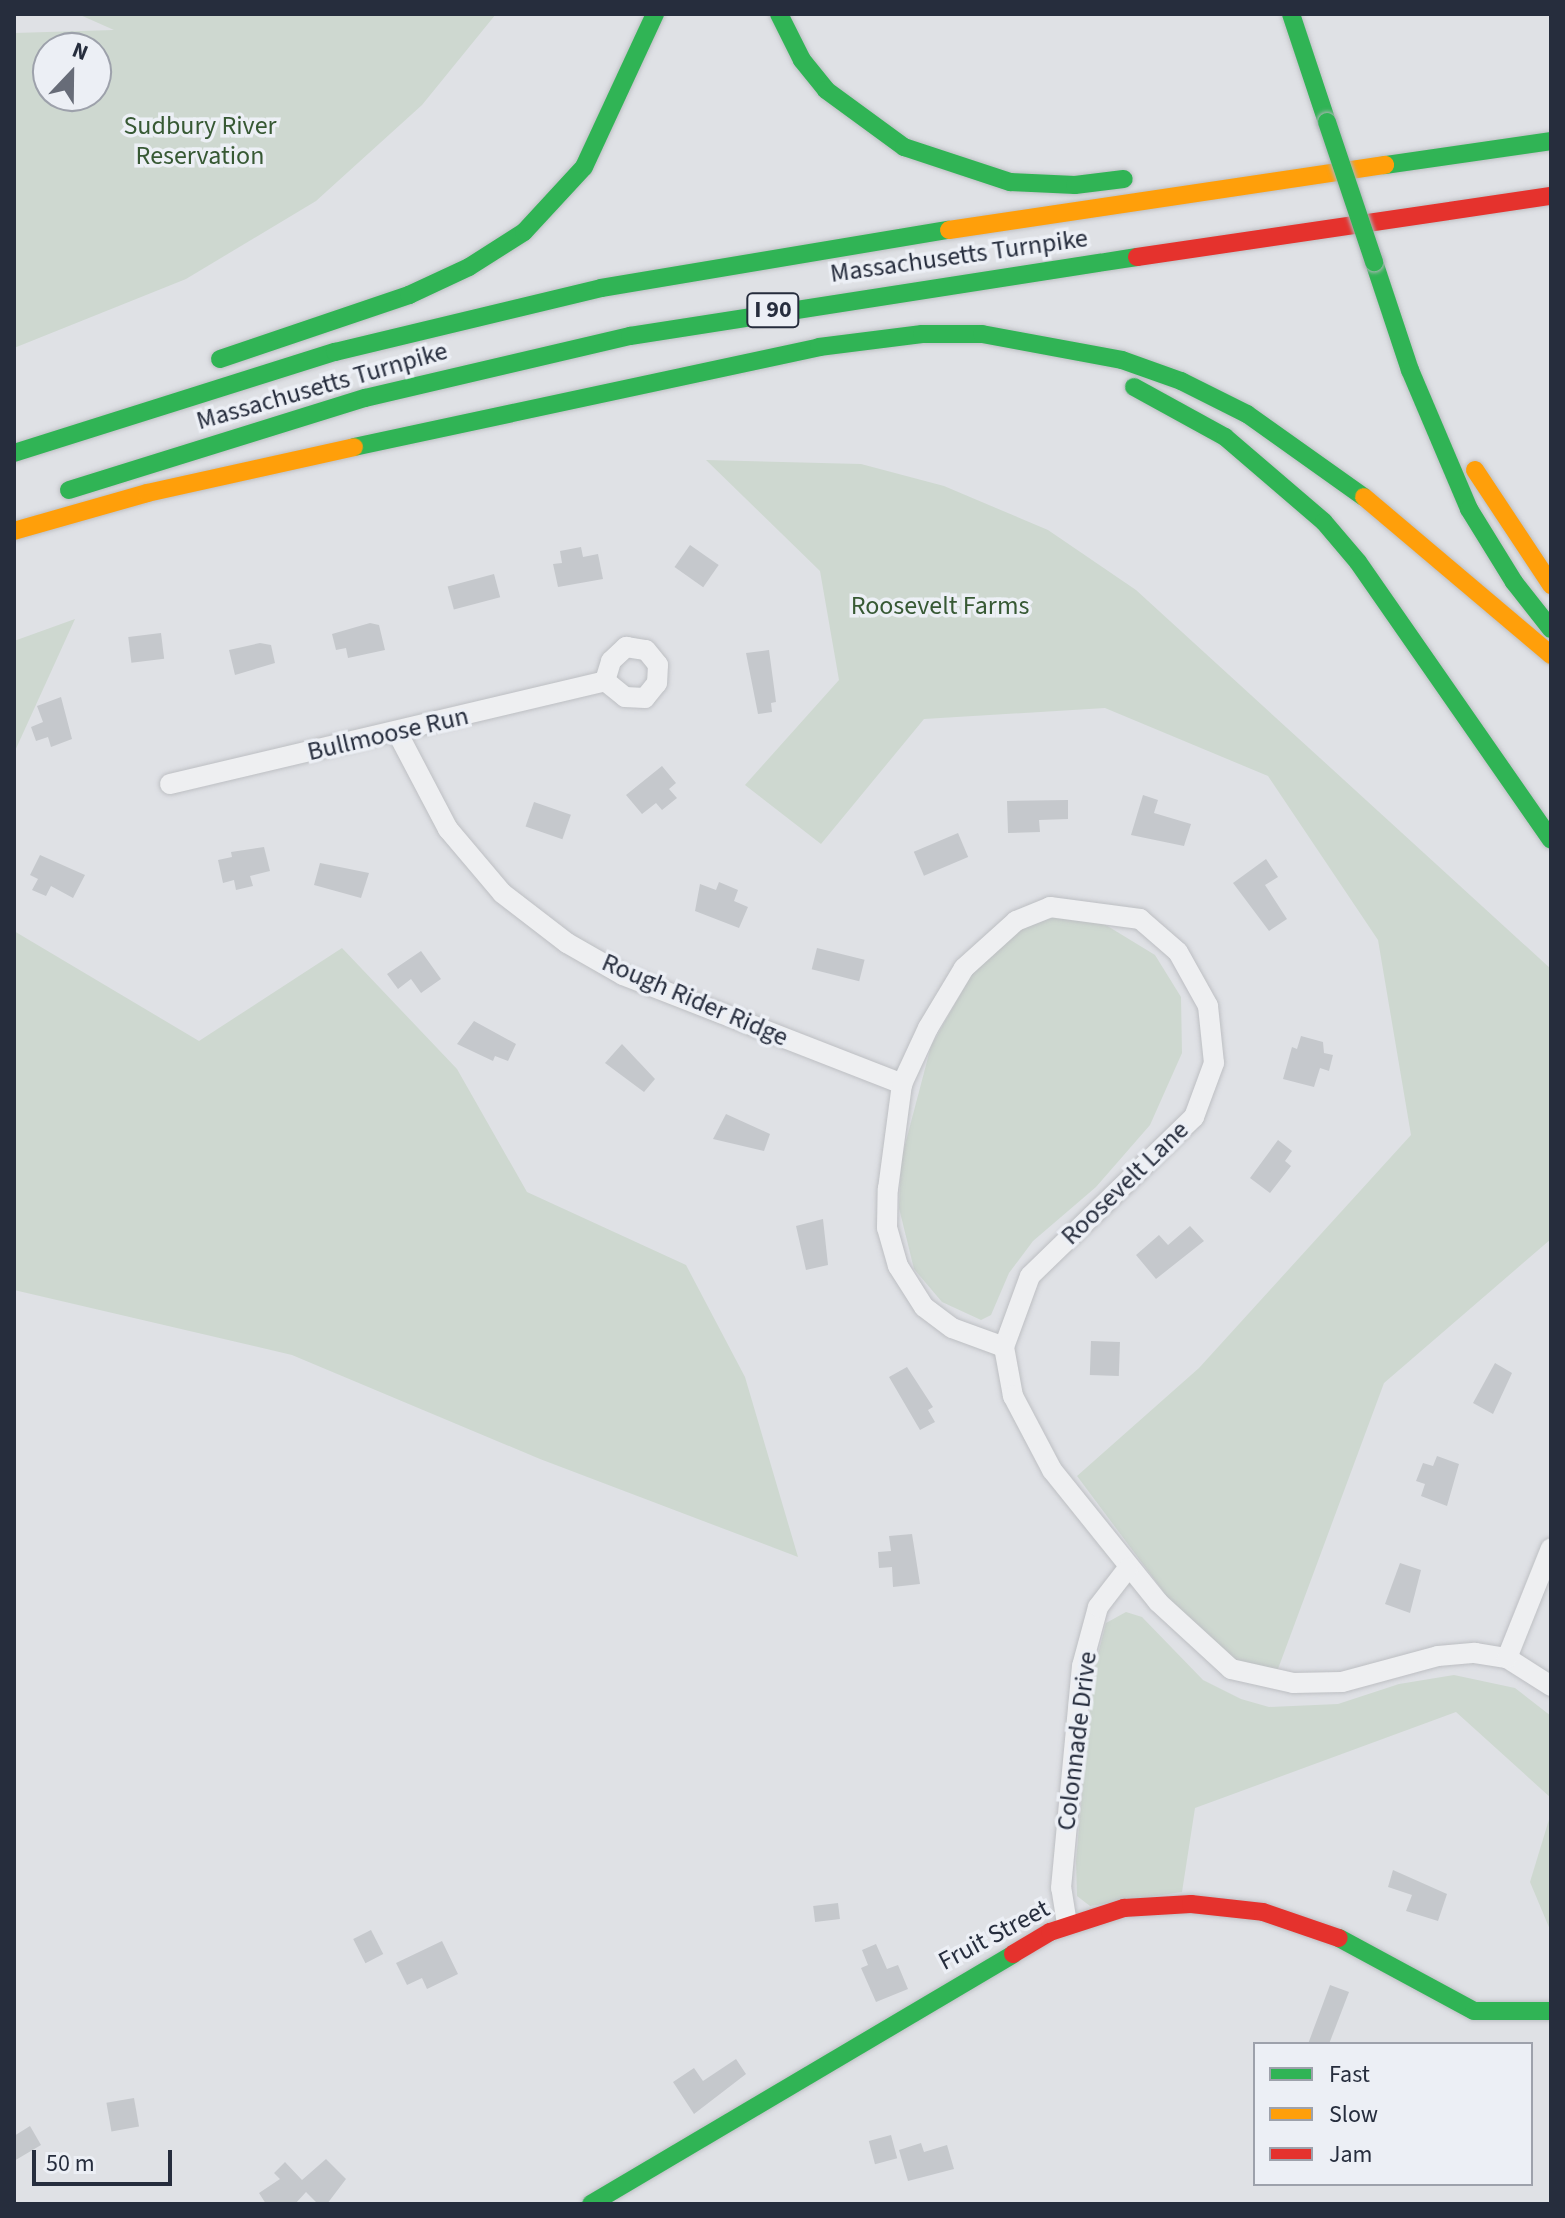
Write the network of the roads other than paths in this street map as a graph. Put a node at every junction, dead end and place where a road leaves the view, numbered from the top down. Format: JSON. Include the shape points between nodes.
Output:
{"nodes":[{"id":1,"x":655,"y":14,"type":"edge"},
{"id":2,"x":779,"y":14,"type":"edge"},
{"id":3,"x":1291,"y":14,"type":"edge"},
{"id":4,"x":1348,"y":120,"type":"dead end"},
{"id":5,"x":1551,"y":141,"type":"edge"},
{"id":6,"x":1359,"y":145,"type":"dead end"},
{"id":7,"x":1316,"y":152,"type":"dead end"},
{"id":8,"x":1141,"y":177,"type":"dead end"},
{"id":9,"x":1551,"y":196,"type":"edge"},
{"id":10,"x":1383,"y":261,"type":"junction"},
{"id":11,"x":770,"y":359,"type":"junction"},
{"id":12,"x":206,"y":364,"type":"dead end"},
{"id":13,"x":150,"y":388,"type":"dead end"},
{"id":14,"x":14,"y":453,"type":"edge"},
{"id":15,"x":54,"y":495,"type":"dead end"},
{"id":16,"x":14,"y":531,"type":"edge"},
{"id":17,"x":1551,"y":585,"type":"edge"},
{"id":18,"x":1551,"y":629,"type":"edge"},
{"id":19,"x":1551,"y":655,"type":"edge"},
{"id":20,"x":605,"y":681,"type":"dead end"},
{"id":21,"x":397,"y":732,"type":"junction"},
{"id":22,"x":170,"y":784,"type":"dead end"},
{"id":23,"x":1551,"y":840,"type":"edge"},
{"id":24,"x":902,"y":1084,"type":"junction"},
{"id":25,"x":1004,"y":1347,"type":"junction"},
{"id":26,"x":1551,"y":1548,"type":"edge"},
{"id":27,"x":1128,"y":1568,"type":"junction"},
{"id":28,"x":1507,"y":1658,"type":"junction"},
{"id":29,"x":1551,"y":1686,"type":"edge"},
{"id":30,"x":1067,"y":1924,"type":"junction"},
{"id":31,"x":1551,"y":2011,"type":"edge"},
{"id":32,"x":591,"y":2204,"type":"edge"}],
"edges":[{"from":1,"to":12,"type":"main road","via":[[584,167],[524,232],[469,267],[409,295]]},
{"from":2,"to":8,"type":"main road","via":[[797,52],[826,90],[904,147],[1010,182],[1075,185]]},
{"from":3,"to":10,"type":"main road","bridge":true},
{"from":4,"to":10,"type":"main road"},
{"from":5,"to":14,"type":"main road","name":"Massachusetts Turnpike","number":"I 90","via":[[845,245],[601,288],[335,352]]},
{"from":6,"to":7,"type":"main road"},
{"from":9,"to":15,"type":"main road","name":"Massachusetts Turnpike","number":"I 90","via":[[833,301],[630,336],[365,398]]},
{"from":10,"to":17,"type":"main road","via":[[1463,449]]},
{"from":10,"to":18,"type":"main road","via":[[1410,370],[1469,509],[1514,582]]},
{"from":11,"to":16,"type":"main road","via":[[232,474]]},
{"from":11,"to":19,"type":"main road","via":[[881,339],[963,333],[1049,343],[1161,373],[1235,408],[1319,460]]},
{"from":11,"to":23,"type":"main road","via":[[925,345],[993,348],[1102,375],[1210,427],[1280,480],[1342,542]]},
{"from":13,"to":14,"type":"main road"},
{"from":20,"to":21,"type":"street","name":"Bullmoose Run"},
{"from":21,"to":22,"type":"street","name":"Bullmoose Run"},
{"from":21,"to":24,"type":"street","name":"Rough Rider Ridge","via":[[448,829],[502,893],[567,943],[623,975]]},
{"from":24,"to":25,"type":"street","name":"Roosevelt Lane","via":[[887,1228],[898,1266],[924,1307],[952,1328]]},
{"from":24,"to":25,"type":"street","name":"Roosevelt Lane","via":[[964,968],[1016,921],[1050,907],[1140,919],[1178,952],[1208,1006],[1214,1063],[1194,1117],[1030,1276]]},
{"from":25,"to":27,"type":"street","via":[[1027,1431]]},
{"from":26,"to":28,"type":"street"},
{"from":27,"to":28,"type":"street","via":[[1231,1669],[1293,1683],[1342,1682],[1438,1656]]},
{"from":27,"to":30,"type":"street","name":"Colonnade Drive","via":[[1098,1607],[1082,1666],[1061,1888]]},
{"from":28,"to":29,"type":"street"},
{"from":30,"to":31,"type":"main road","name":"Fruit Street","via":[[1124,1908],[1177,1904],[1263,1912],[1335,1936],[1474,2011]]},
{"from":30,"to":32,"type":"main road","name":"Fruit Street","via":[[911,2010]]}]}
